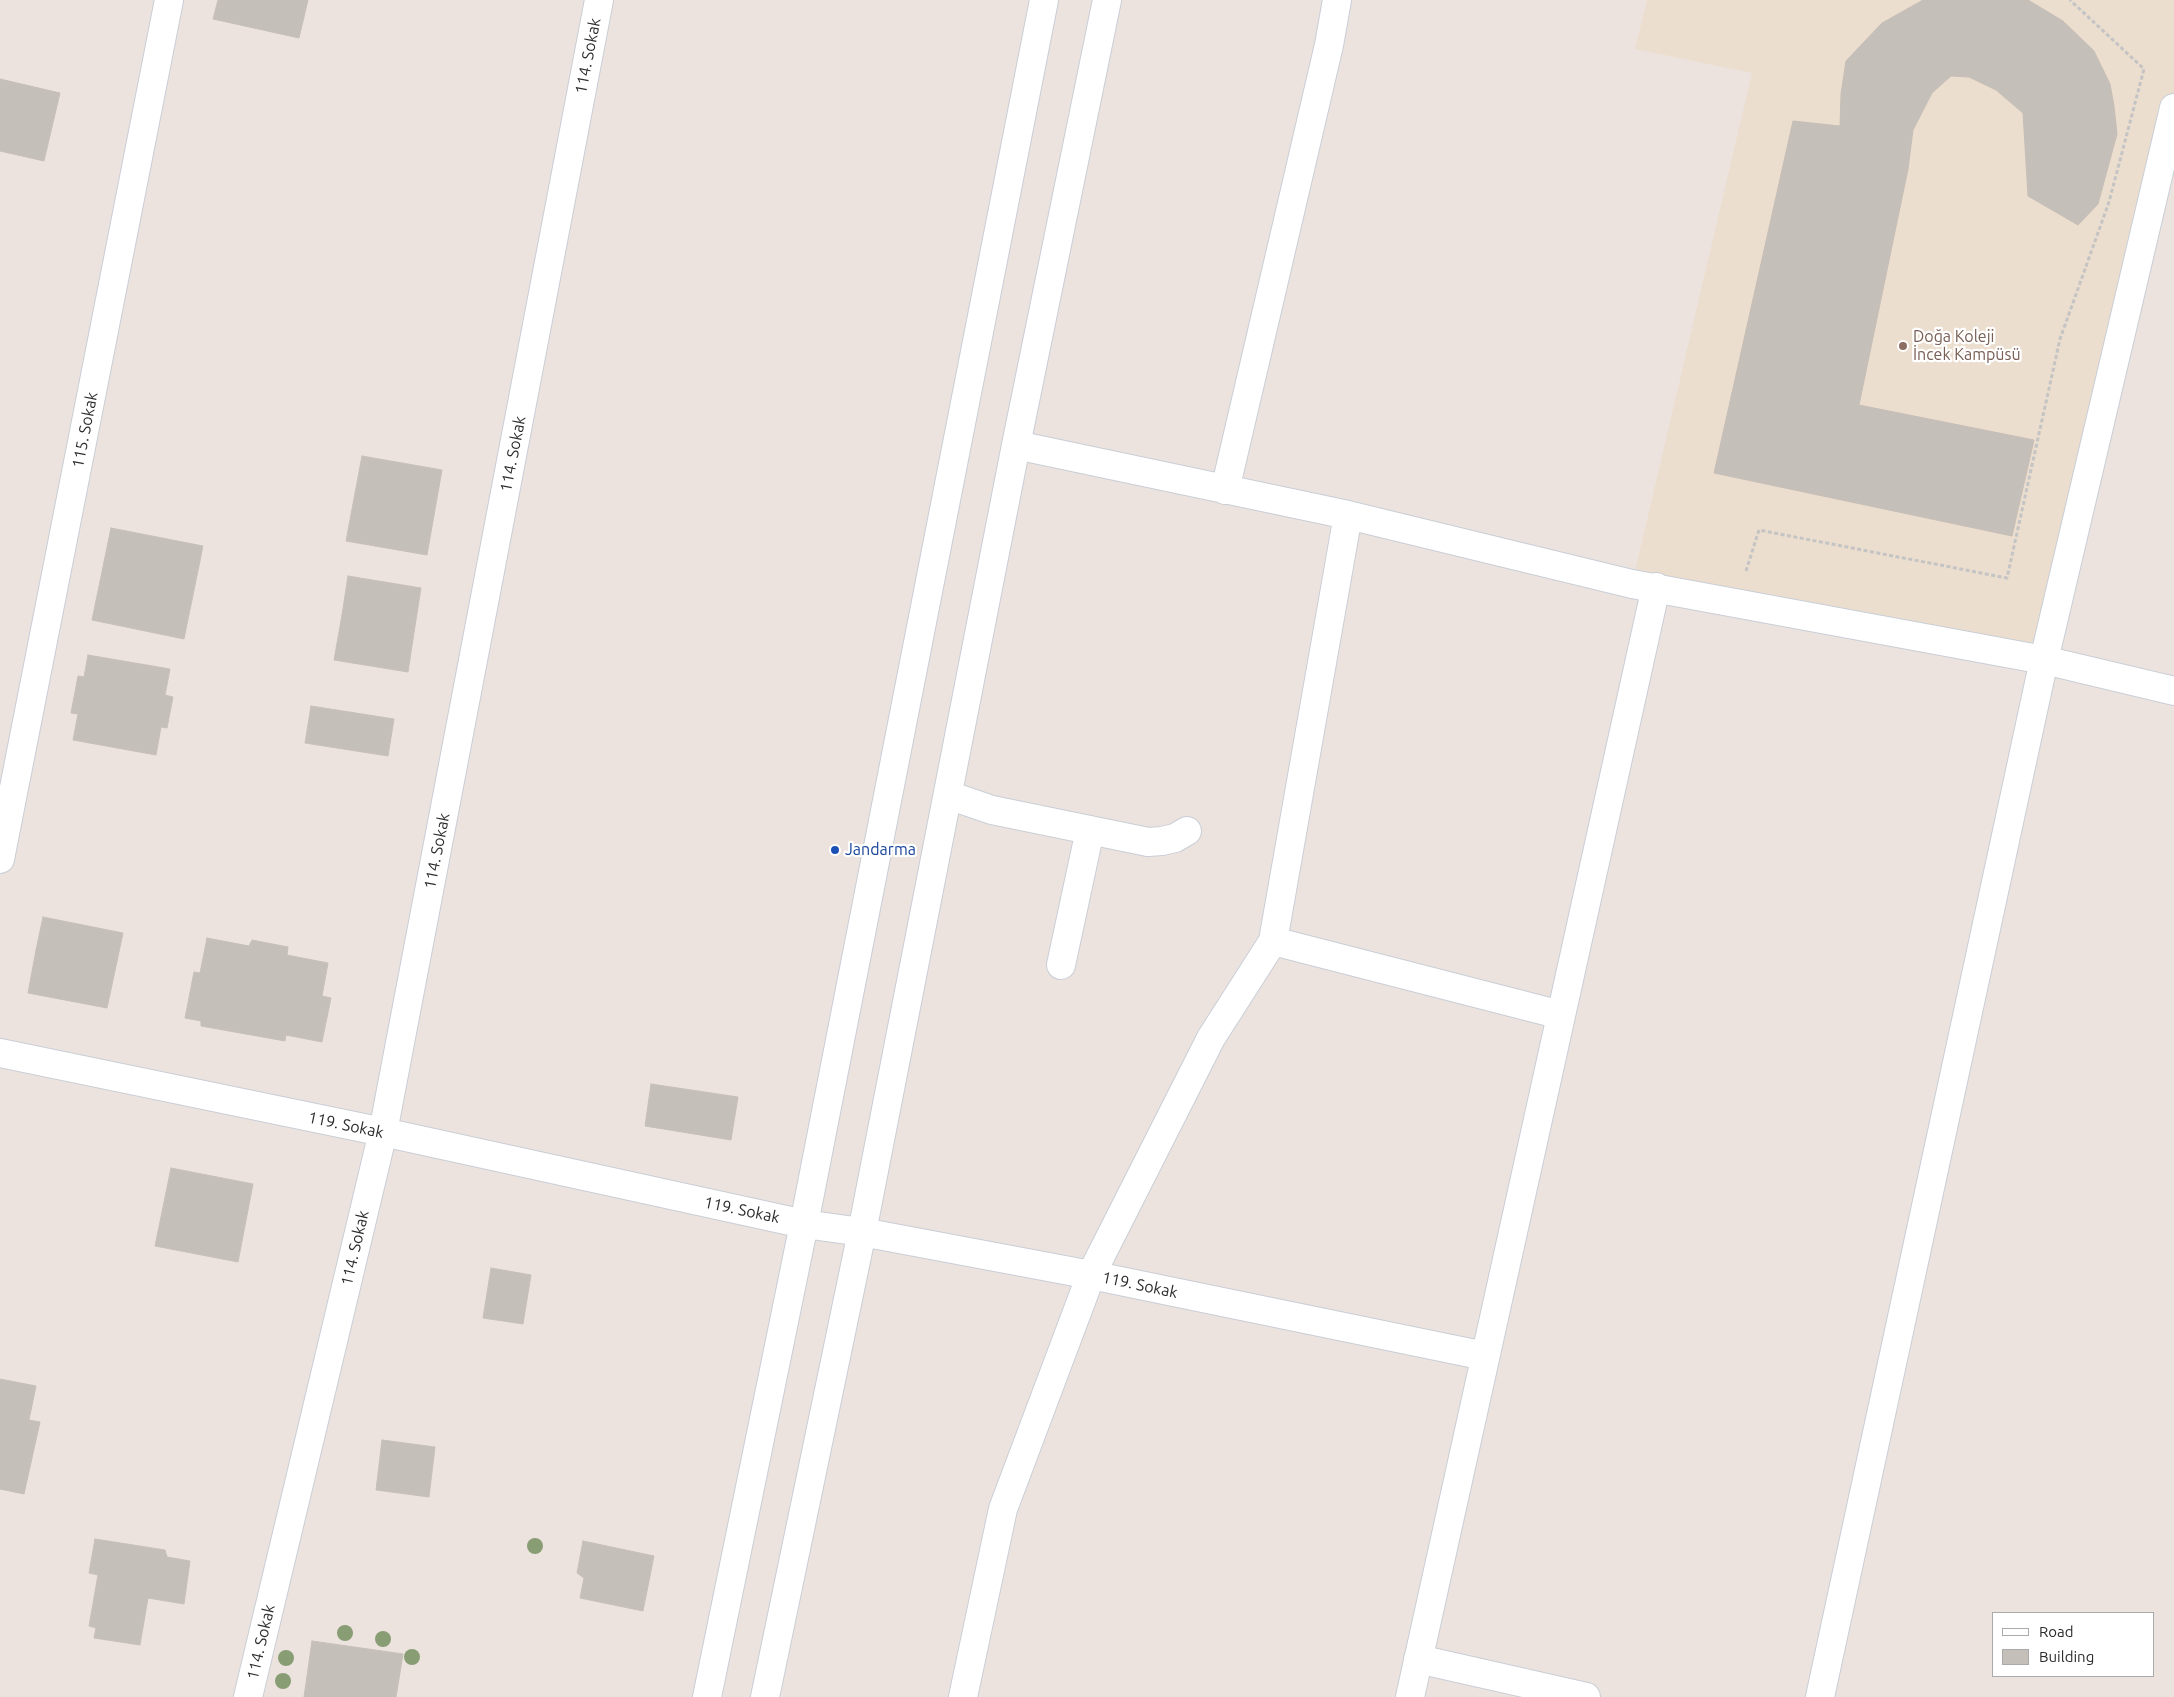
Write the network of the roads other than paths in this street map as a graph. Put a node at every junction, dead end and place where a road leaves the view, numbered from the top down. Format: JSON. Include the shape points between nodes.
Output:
{"nodes":[{"id":1,"x":169,"y":0,"type":"edge"},
{"id":2,"x":599,"y":0,"type":"edge"},
{"id":3,"x":1044,"y":0,"type":"edge"},
{"id":4,"x":1107,"y":0,"type":"edge"},
{"id":5,"x":1337,"y":0,"type":"edge"},
{"id":6,"x":2174,"y":108,"type":"edge"},
{"id":7,"x":1016,"y":445,"type":"junction"},
{"id":8,"x":1225,"y":490,"type":"junction"},
{"id":9,"x":1348,"y":515,"type":"junction"},
{"id":10,"x":1656,"y":588,"type":"junction"},
{"id":11,"x":2044,"y":660,"type":"junction"},
{"id":12,"x":2174,"y":691,"type":"edge"},
{"id":13,"x":948,"y":795,"type":"junction"},
{"id":14,"x":1090,"y":830,"type":"junction"},
{"id":15,"x":1187,"y":831,"type":"dead end"},
{"id":16,"x":0,"y":859,"type":"edge"},
{"id":17,"x":1273,"y":941,"type":"junction"},
{"id":18,"x":1061,"y":965,"type":"dead end"},
{"id":19,"x":1561,"y":1015,"type":"junction"},
{"id":20,"x":0,"y":1052,"type":"edge"},
{"id":21,"x":383,"y":1132,"type":"junction"},
{"id":22,"x":804,"y":1224,"type":"junction"},
{"id":23,"x":862,"y":1232,"type":"junction"},
{"id":24,"x":1091,"y":1275,"type":"junction"},
{"id":25,"x":1486,"y":1356,"type":"junction"},
{"id":26,"x":1418,"y":1660,"type":"junction"},
{"id":27,"x":248,"y":1697,"type":"edge"},
{"id":28,"x":707,"y":1697,"type":"edge"},
{"id":29,"x":765,"y":1697,"type":"edge"},
{"id":30,"x":963,"y":1697,"type":"edge"},
{"id":31,"x":1410,"y":1697,"type":"edge"},
{"id":32,"x":1586,"y":1697,"type":"edge"},
{"id":33,"x":1820,"y":1697,"type":"edge"}],
"edges":[{"from":1,"to":16,"type":"street","name":"115. Sokak"},
{"from":2,"to":21,"type":"street","name":"114. Sokak"},
{"from":3,"to":22,"type":"street"},
{"from":4,"to":7,"type":"street"},
{"from":5,"to":8,"type":"street"},
{"from":6,"to":11,"type":"street"},
{"from":7,"to":8,"type":"street"},
{"from":7,"to":13,"type":"street"},
{"from":8,"to":9,"type":"street"},
{"from":9,"to":10,"type":"street"},
{"from":9,"to":17,"type":"street"},
{"from":10,"to":11,"type":"street"},
{"from":10,"to":19,"type":"street"},
{"from":11,"to":12,"type":"street"},
{"from":11,"to":33,"type":"street"},
{"from":13,"to":14,"type":"street","via":[[992,810]]},
{"from":13,"to":23,"type":"street"},
{"from":14,"to":15,"type":"street","via":[[1148,842],[1169,840]]},
{"from":14,"to":18,"type":"street"},
{"from":17,"to":19,"type":"street"},
{"from":17,"to":24,"type":"street","via":[[1211,1038]]},
{"from":19,"to":25,"type":"street"},
{"from":20,"to":21,"type":"street","name":"119. Sokak"},
{"from":21,"to":22,"type":"street","name":"119. Sokak"},
{"from":21,"to":27,"type":"street","name":"114. Sokak"},
{"from":22,"to":23,"type":"street","name":"119. Sokak"},
{"from":22,"to":28,"type":"street"},
{"from":23,"to":24,"type":"street","name":"119. Sokak"},
{"from":23,"to":29,"type":"street"},
{"from":24,"to":25,"type":"street","name":"119. Sokak"},
{"from":24,"to":30,"type":"street","via":[[1003,1508]]},
{"from":25,"to":26,"type":"street"},
{"from":26,"to":31,"type":"street"},
{"from":26,"to":32,"type":"street"}]}
